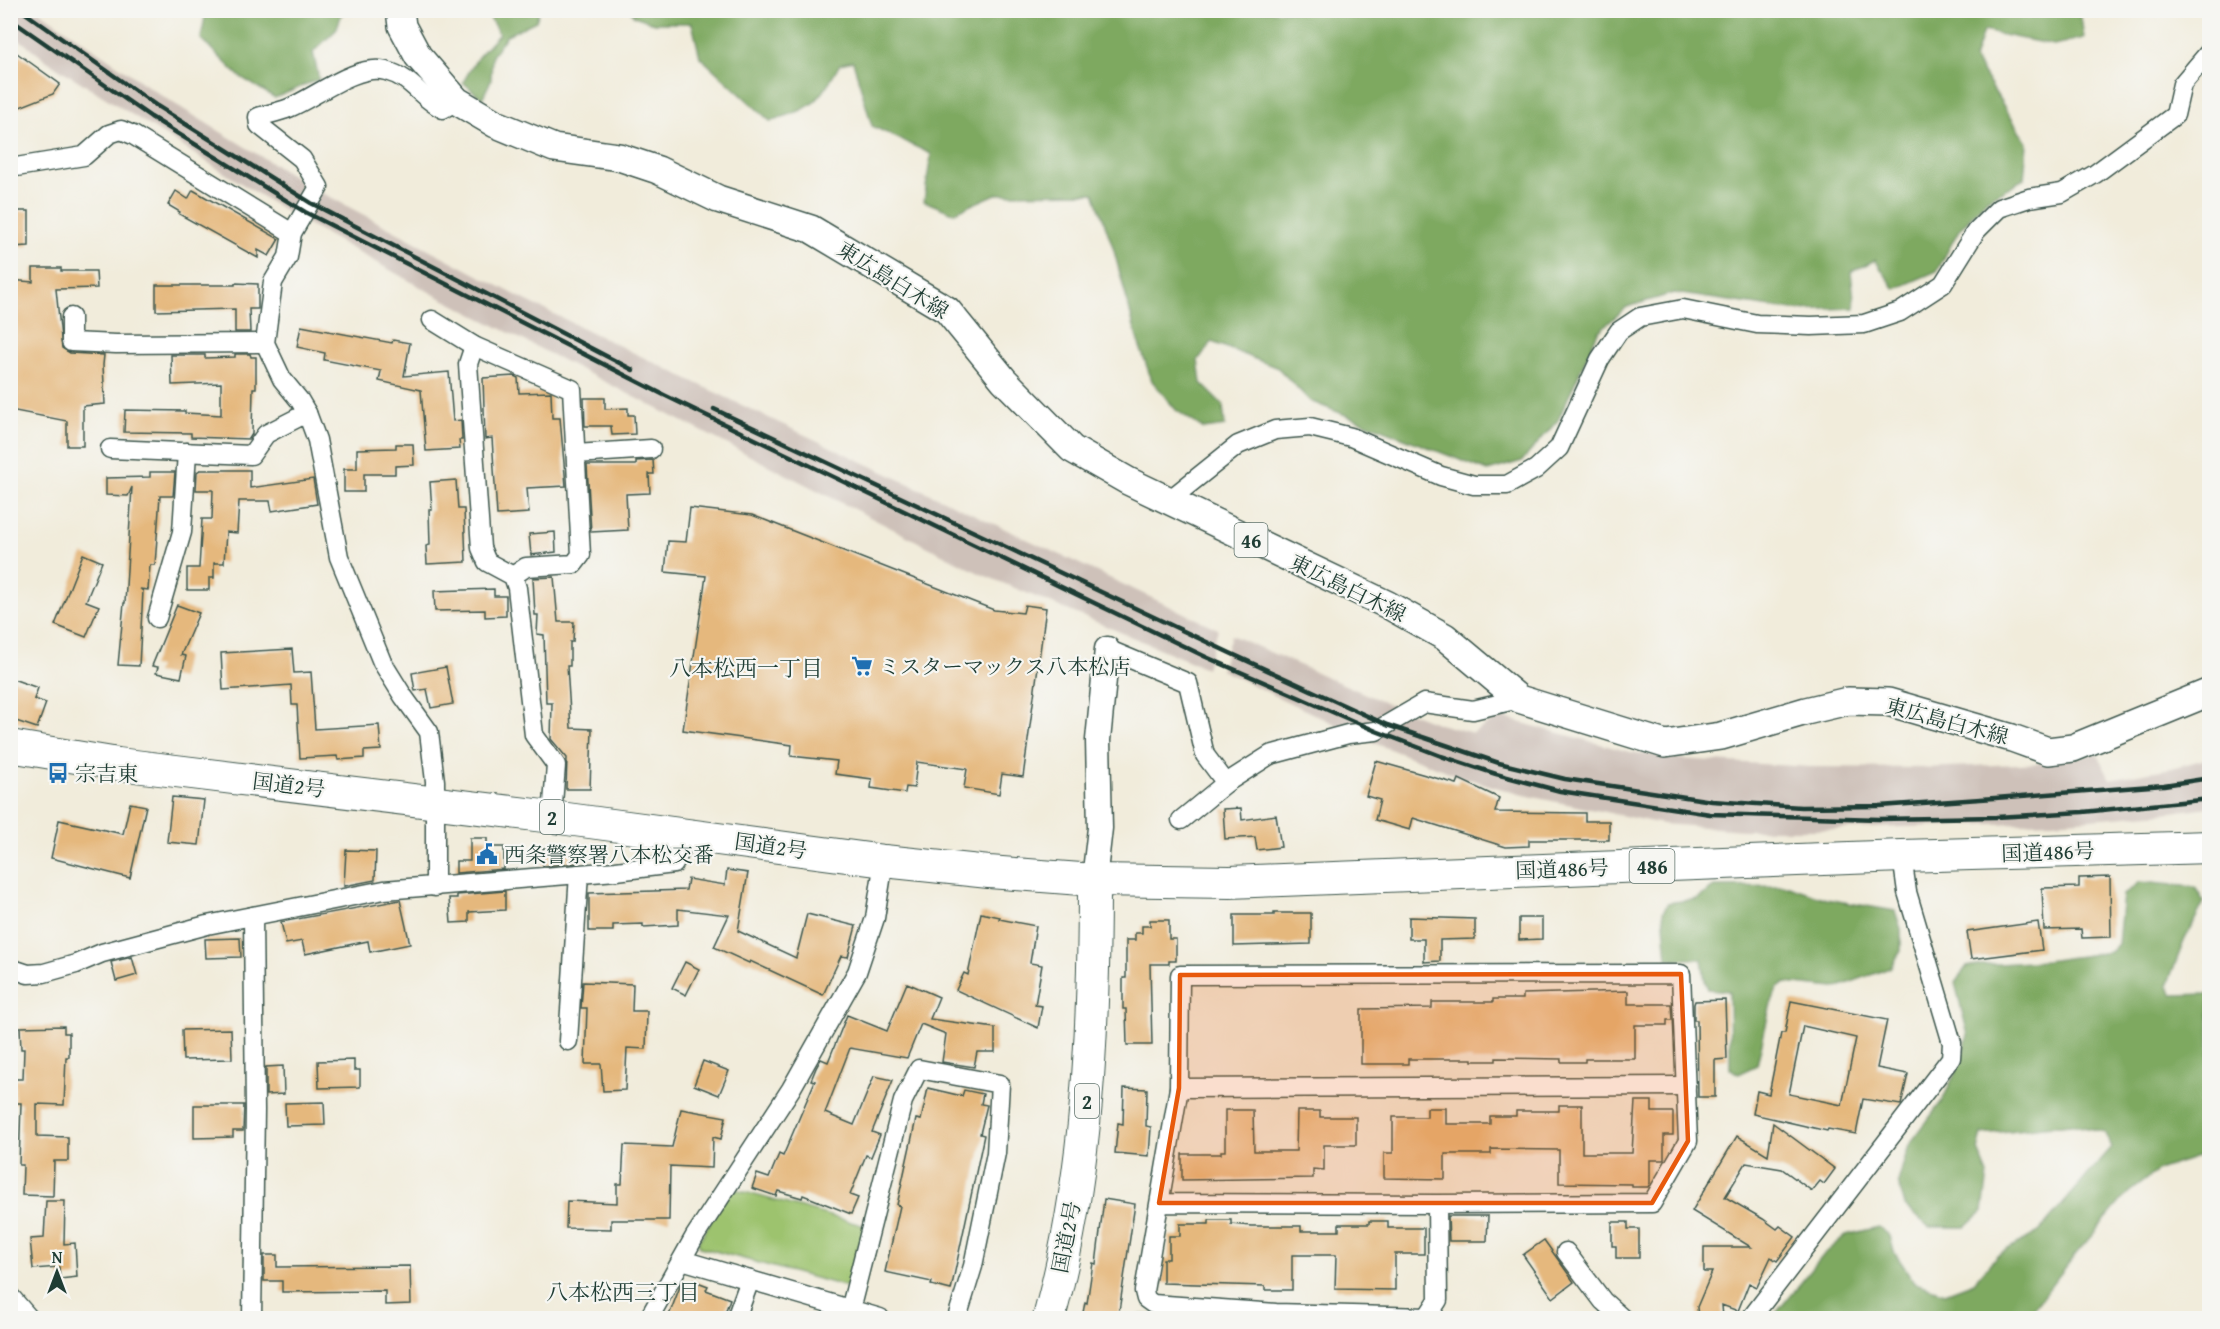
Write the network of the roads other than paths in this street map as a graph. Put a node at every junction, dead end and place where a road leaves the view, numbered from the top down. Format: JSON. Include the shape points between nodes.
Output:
{"nodes":[{"id":1,"x":400,"y":10,"type":"edge"},
{"id":2,"x":2210,"y":51,"type":"edge"},
{"id":3,"x":457,"y":101,"type":"junction"},
{"id":4,"x":10,"y":168,"type":"edge"},
{"id":5,"x":292,"y":232,"type":"junction"},
{"id":6,"x":71,"y":316,"type":"dead end"},
{"id":7,"x":432,"y":320,"type":"dead end"},
{"id":8,"x":266,"y":343,"type":"junction"},
{"id":9,"x":474,"y":346,"type":"junction"},
{"id":10,"x":307,"y":413,"type":"junction"},
{"id":11,"x":110,"y":449,"type":"dead end"},
{"id":12,"x":651,"y":450,"type":"dead end"},
{"id":13,"x":187,"y":452,"type":"junction"},
{"id":14,"x":576,"y":454,"type":"junction"},
{"id":15,"x":1168,"y":501,"type":"junction"},
{"id":16,"x":513,"y":576,"type":"junction"},
{"id":17,"x":157,"y":618,"type":"dead end"},
{"id":18,"x":1107,"y":649,"type":"joint"},
{"id":19,"x":2210,"y":692,"type":"edge"},
{"id":20,"x":1519,"y":699,"type":"junction"},
{"id":21,"x":10,"y":746,"type":"edge"},
{"id":22,"x":1226,"y":783,"type":"junction"},
{"id":23,"x":436,"y":803,"type":"junction"},
{"id":24,"x":552,"y":817,"type":"junction"},
{"id":25,"x":1181,"y":820,"type":"dead end"},
{"id":26,"x":688,"y":835,"type":"junction"},
{"id":27,"x":2210,"y":847,"type":"edge"},
{"id":28,"x":1902,"y":856,"type":"junction"},
{"id":29,"x":884,"y":861,"type":"junction"},
{"id":30,"x":579,"y":874,"type":"junction"},
{"id":31,"x":1094,"y":880,"type":"junction"},
{"id":32,"x":435,"y":887,"type":"junction"},
{"id":33,"x":253,"y":916,"type":"junction"},
{"id":34,"x":10,"y":968,"type":"edge"},
{"id":35,"x":568,"y":1041,"type":"dead end"},
{"id":36,"x":1686,"y":1086,"type":"junction"},
{"id":37,"x":1179,"y":1088,"type":"junction"},
{"id":38,"x":1159,"y":1203,"type":"junction"},
{"id":39,"x":1437,"y":1204,"type":"junction"},
{"id":40,"x":1566,"y":1252,"type":"dead end"},
{"id":41,"x":682,"y":1260,"type":"junction"},
{"id":42,"x":750,"y":1280,"type":"junction"},
{"id":43,"x":10,"y":1296,"type":"edge"},
{"id":44,"x":849,"y":1314,"type":"edge"},
{"id":45,"x":1277,"y":1317,"type":"edge"},
{"id":46,"x":29,"y":1318,"type":"edge"},
{"id":47,"x":252,"y":1318,"type":"edge"},
{"id":48,"x":649,"y":1318,"type":"edge"},
{"id":49,"x":736,"y":1318,"type":"edge"},
{"id":50,"x":880,"y":1318,"type":"edge"},
{"id":51,"x":957,"y":1318,"type":"edge"},
{"id":52,"x":1048,"y":1318,"type":"edge"},
{"id":53,"x":1622,"y":1318,"type":"edge"},
{"id":54,"x":1750,"y":1318,"type":"edge"}],
"edges":[{"from":1,"to":3,"type":"main road","name":"東広島白木線","number":"46","via":[[402,26],[418,56]]},
{"from":2,"to":15,"type":"street","via":[[2182,84],[2175,115],[2095,174],[2062,193],[1999,208],[1976,231],[1943,284],[1900,312],[1864,324],[1811,326],[1757,324],[1683,309],[1640,317],[1619,331],[1600,359],[1559,448],[1536,469],[1507,485],[1474,485],[1441,476],[1351,437],[1310,427],[1275,430],[1238,445]]},
{"from":3,"to":5,"type":"street","via":[[443,109],[429,102],[413,83],[385,71],[361,71],[288,108],[258,117],[259,124],[302,159],[319,186]]},
{"from":3,"to":15,"type":"main road","name":"東広島白木線","number":"46","via":[[496,124],[554,148],[619,157],[658,170],[718,199],[811,229],[947,310],[1004,380],[1072,450]]},
{"from":4,"to":5,"type":"street","via":[[84,156],[109,134],[121,130]]},
{"from":5,"to":8,"type":"street","via":[[288,257],[273,282]]},
{"from":6,"to":8,"type":"street","via":[[71,342]]},
{"from":7,"to":9,"type":"street"},
{"from":8,"to":10,"type":"street","via":[[282,379]]},
{"from":9,"to":14,"type":"street","via":[[572,389]]},
{"from":9,"to":16,"type":"street","via":[[468,364],[481,548],[487,562]]},
{"from":10,"to":13,"type":"street","via":[[266,434],[251,455]]},
{"from":10,"to":23,"type":"street","via":[[317,440],[339,558],[382,662],[429,732]]},
{"from":11,"to":13,"type":"street"},
{"from":12,"to":14,"type":"street"},
{"from":13,"to":17,"type":"street","via":[[182,532]]},
{"from":14,"to":16,"type":"street","via":[[581,555],[574,564],[526,567]]},
{"from":15,"to":20,"type":"main road","name":"東広島白木線","number":"46","via":[[1388,605],[1445,637]]},
{"from":16,"to":24,"type":"street","via":[[518,588],[534,735],[556,765]]},
{"from":18,"to":22,"type":"street","via":[[1188,683],[1205,755]]},
{"from":18,"to":31,"type":"street","via":[[1098,740],[1100,828]]},
{"from":19,"to":20,"type":"main road","name":"東広島白木線","number":"46","via":[[2073,748],[2048,752],[1888,702],[1848,701],[1721,736],[1665,744]]},
{"from":20,"to":22,"type":"street","via":[[1473,710],[1424,703],[1376,731],[1348,734],[1270,755]]},
{"from":21,"to":23,"type":"highway","name":"国道2号","number":"2","via":[[118,764]]},
{"from":22,"to":25,"type":"street"},
{"from":23,"to":24,"type":"highway","name":"国道2号","number":"2"},
{"from":23,"to":32,"type":"street"},
{"from":24,"to":26,"type":"highway","name":"国道2号","number":"2"},
{"from":26,"to":29,"type":"highway","name":"国道2号","number":"2"},
{"from":26,"to":30,"type":"street","via":[[674,864]]},
{"from":27,"to":28,"type":"highway","name":"国道486号","number":"486"},
{"from":28,"to":31,"type":"highway","name":"国道486号","number":"486","via":[[1230,882]]},
{"from":28,"to":54,"type":"street","via":[[1907,892],[1952,1043],[1951,1058]]},
{"from":29,"to":31,"type":"highway","name":"国道2号","number":"2"},
{"from":29,"to":41,"type":"street","via":[[875,918],[857,972],[791,1089]]},
{"from":30,"to":32,"type":"street"},
{"from":30,"to":35,"type":"street"},
{"from":31,"to":52,"type":"highway","name":"国道2号","number":"2","via":[[1093,1005],[1085,1123],[1073,1207]]},
{"from":32,"to":33,"type":"street","via":[[384,890]]},
{"from":33,"to":34,"type":"street","via":[[102,953],[44,973],[28,974]]},
{"from":33,"to":47,"type":"street"},
{"from":36,"to":37,"type":"street"},
{"from":36,"to":37,"type":"street","via":[[1681,974],[1180,975]]},
{"from":36,"to":39,"type":"street","via":[[1688,1141],[1652,1203]]},
{"from":37,"to":38,"type":"street"},
{"from":38,"to":39,"type":"street"},
{"from":38,"to":45,"type":"street","via":[[1146,1299],[1153,1304]]},
{"from":39,"to":45,"type":"street","via":[[1438,1300],[1427,1317]]},
{"from":40,"to":53,"type":"street","via":[[1603,1301]]},
{"from":41,"to":42,"type":"street"},
{"from":41,"to":48,"type":"street"},
{"from":42,"to":44,"type":"street"},
{"from":42,"to":49,"type":"street"},
{"from":43,"to":46,"type":"street"},
{"from":44,"to":50,"type":"street"},
{"from":44,"to":51,"type":"street","via":[[903,1101],[919,1069],[1000,1084],[996,1153],[973,1266]]}]}
